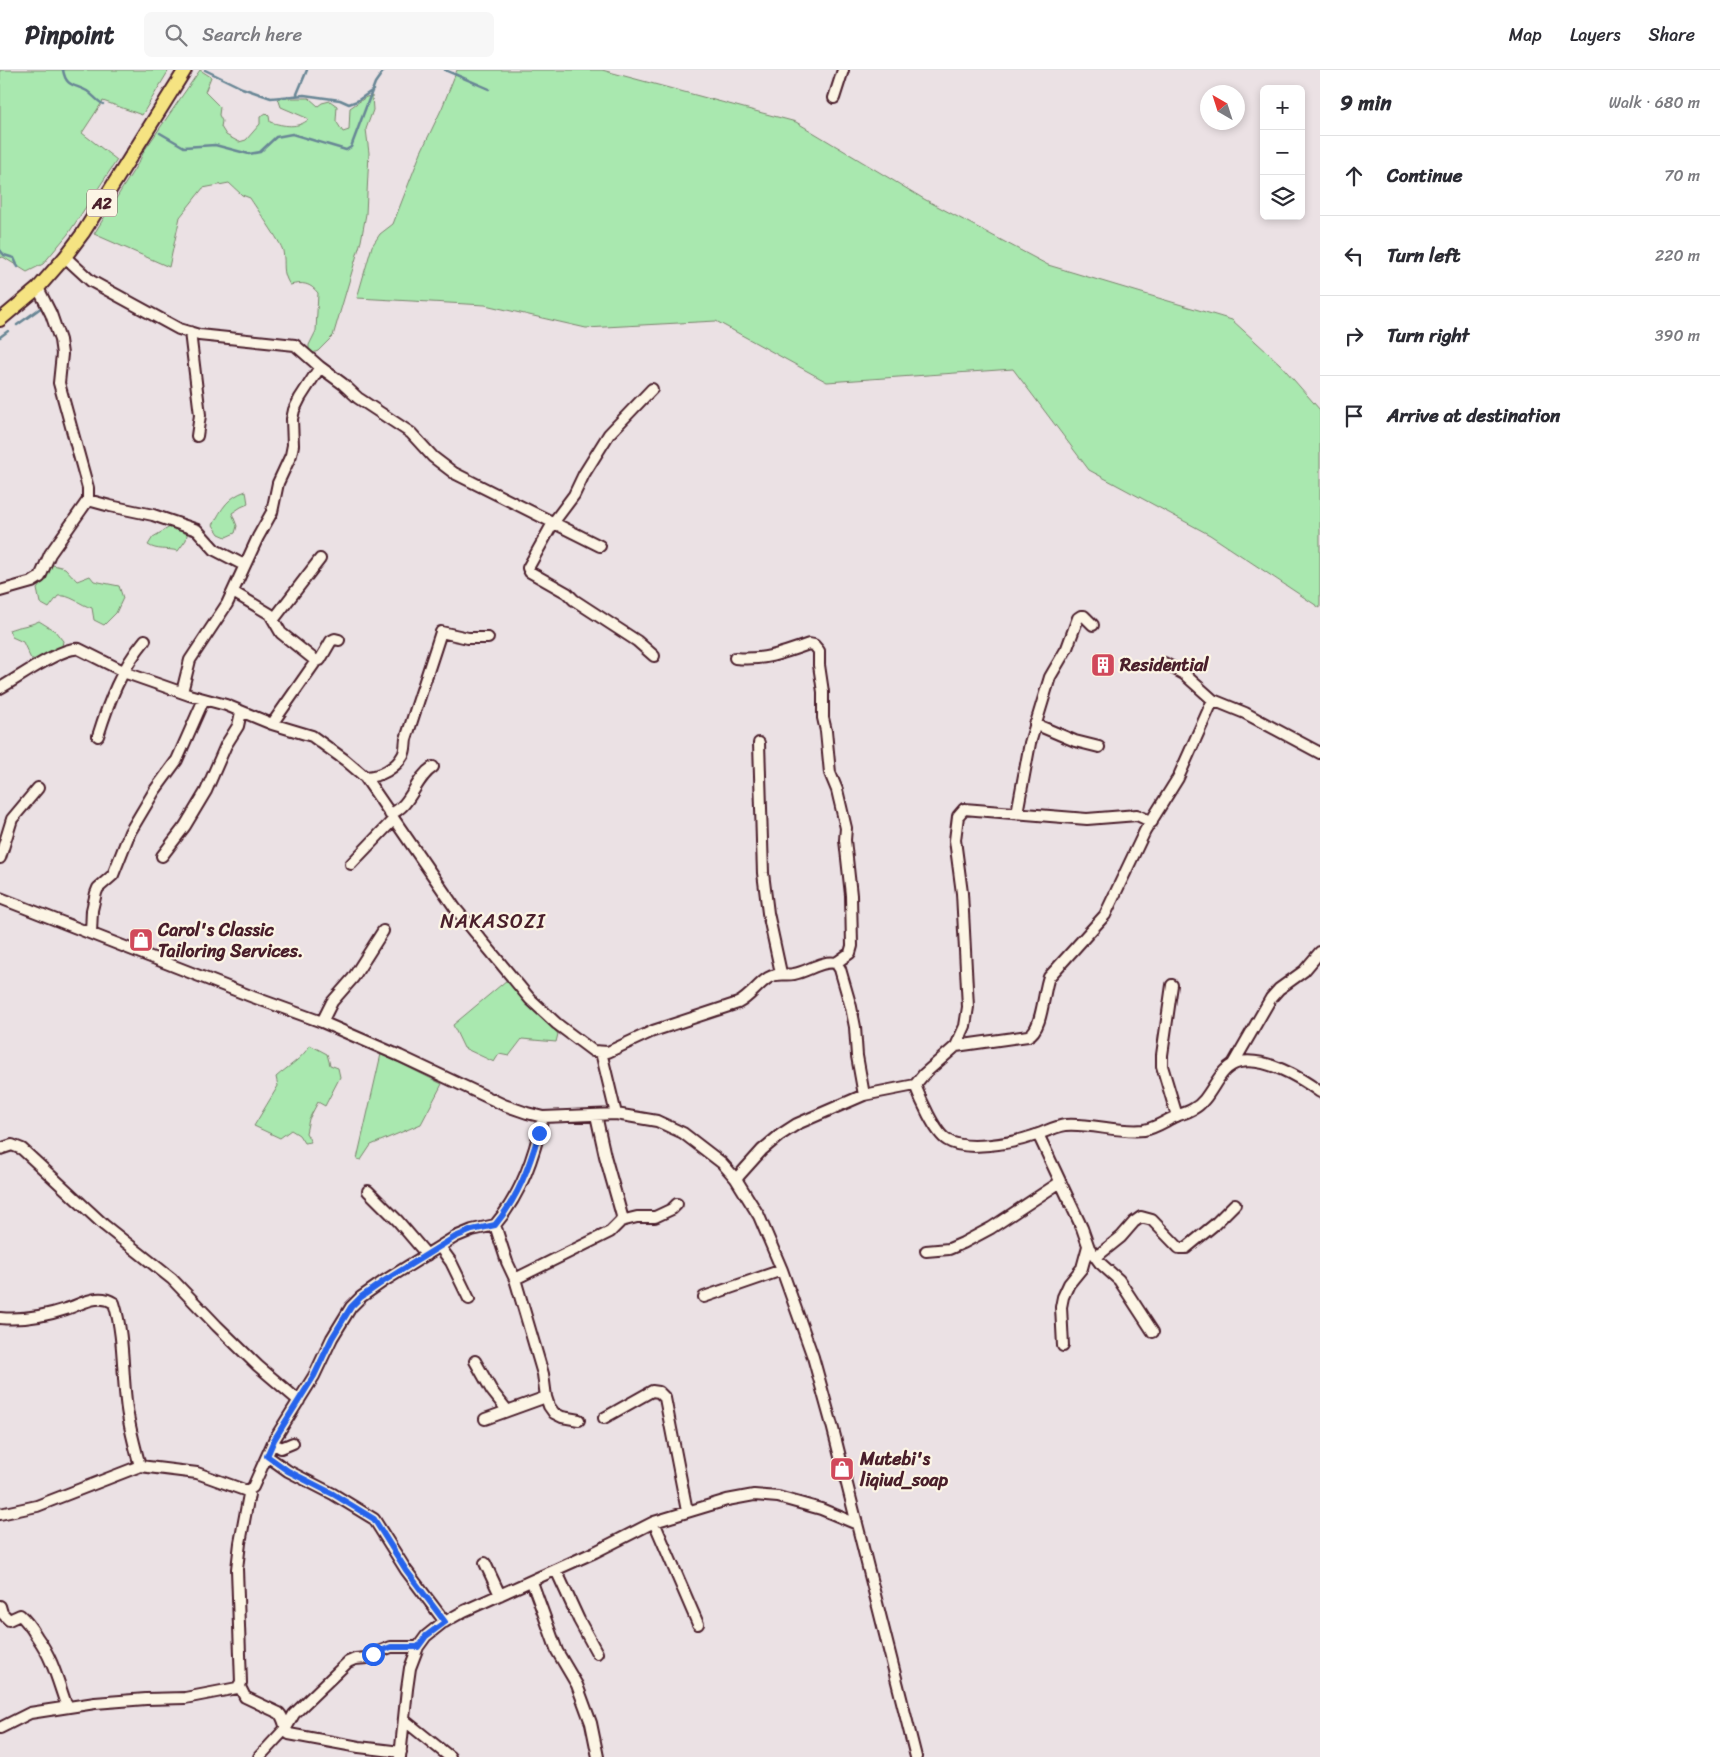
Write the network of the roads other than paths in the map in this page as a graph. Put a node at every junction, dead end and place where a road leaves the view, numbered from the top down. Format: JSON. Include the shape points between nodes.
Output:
{"nodes":[{"id":1,"x":185,"y":70,"type":"edge"},
{"id":2,"x":843,"y":70,"type":"edge"},
{"id":3,"x":834,"y":98,"type":"dead end"},
{"id":4,"x":65,"y":257,"type":"junction"},
{"id":5,"x":38,"y":288,"type":"junction"},
{"id":6,"x":0,"y":320,"type":"edge"},
{"id":7,"x":190,"y":332,"type":"junction"},
{"id":8,"x":320,"y":367,"type":"junction"},
{"id":9,"x":652,"y":389,"type":"dead end"},
{"id":10,"x":197,"y":436,"type":"dead end"},
{"id":11,"x":88,"y":500,"type":"junction"},
{"id":12,"x":553,"y":523,"type":"junction"},
{"id":13,"x":600,"y":546,"type":"dead end"},
{"id":14,"x":320,"y":559,"type":"dead end"},
{"id":15,"x":244,"y":565,"type":"junction"},
{"id":16,"x":0,"y":591,"type":"edge"},
{"id":17,"x":233,"y":592,"type":"junction"},
{"id":18,"x":274,"y":619,"type":"junction"},
{"id":19,"x":1093,"y":625,"type":"dead end"},
{"id":20,"x":488,"y":638,"type":"dead end"},
{"id":21,"x":146,"y":640,"type":"dead end"},
{"id":22,"x":339,"y":640,"type":"dead end"},
{"id":23,"x":654,"y":656,"type":"dead end"},
{"id":24,"x":735,"y":658,"type":"dead end"},
{"id":25,"x":316,"y":661,"type":"junction"},
{"id":26,"x":1164,"y":663,"type":"dead end"},
{"id":27,"x":123,"y":671,"type":"junction"},
{"id":28,"x":0,"y":688,"type":"edge"},
{"id":29,"x":182,"y":692,"type":"junction"},
{"id":30,"x":204,"y":698,"type":"junction"},
{"id":31,"x":1213,"y":700,"type":"junction"},
{"id":32,"x":241,"y":712,"type":"junction"},
{"id":33,"x":272,"y":724,"type":"junction"},
{"id":34,"x":1035,"y":724,"type":"junction"},
{"id":35,"x":98,"y":736,"type":"dead end"},
{"id":36,"x":759,"y":743,"type":"dead end"},
{"id":37,"x":1099,"y":747,"type":"dead end"},
{"id":38,"x":1320,"y":753,"type":"edge"},
{"id":39,"x":433,"y":767,"type":"dead end"},
{"id":40,"x":366,"y":777,"type":"junction"},
{"id":41,"x":38,"y":788,"type":"dead end"},
{"id":42,"x":1017,"y":813,"type":"junction"},
{"id":43,"x":392,"y":816,"type":"junction"},
{"id":44,"x":1152,"y":822,"type":"junction"},
{"id":45,"x":162,"y":856,"type":"dead end"},
{"id":46,"x":0,"y":858,"type":"edge"},
{"id":47,"x":351,"y":864,"type":"dead end"},
{"id":48,"x":0,"y":898,"type":"edge"},
{"id":49,"x":383,"y":931,"type":"dead end"},
{"id":50,"x":91,"y":933,"type":"junction"},
{"id":51,"x":1320,"y":952,"type":"edge"},
{"id":52,"x":836,"y":963,"type":"junction"},
{"id":53,"x":781,"y":973,"type":"junction"},
{"id":54,"x":1172,"y":985,"type":"dead end"},
{"id":55,"x":322,"y":1022,"type":"junction"},
{"id":56,"x":956,"y":1046,"type":"junction"},
{"id":57,"x":600,"y":1052,"type":"junction"},
{"id":58,"x":1233,"y":1064,"type":"junction"},
{"id":59,"x":915,"y":1085,"type":"junction"},
{"id":60,"x":1320,"y":1092,"type":"edge"},
{"id":61,"x":864,"y":1095,"type":"junction"},
{"id":62,"x":616,"y":1114,"type":"junction"},
{"id":63,"x":596,"y":1115,"type":"junction"},
{"id":64,"x":1177,"y":1116,"type":"junction"},
{"id":65,"x":543,"y":1117,"type":"junction"},
{"id":66,"x":1038,"y":1134,"type":"junction"},
{"id":67,"x":0,"y":1149,"type":"edge"},
{"id":68,"x":736,"y":1179,"type":"junction"},
{"id":69,"x":1059,"y":1183,"type":"junction"},
{"id":70,"x":368,"y":1191,"type":"dead end"},
{"id":71,"x":677,"y":1204,"type":"dead end"},
{"id":72,"x":1236,"y":1204,"type":"dead end"},
{"id":73,"x":621,"y":1221,"type":"junction"},
{"id":74,"x":495,"y":1225,"type":"junction"},
{"id":75,"x":1088,"y":1246,"type":"junction"},
{"id":76,"x":440,"y":1247,"type":"junction"},
{"id":77,"x":926,"y":1251,"type":"dead end"},
{"id":78,"x":427,"y":1255,"type":"junction"},
{"id":79,"x":1096,"y":1257,"type":"junction"},
{"id":80,"x":782,"y":1270,"type":"junction"},
{"id":81,"x":516,"y":1279,"type":"junction"},
{"id":82,"x":704,"y":1297,"type":"dead end"},
{"id":83,"x":469,"y":1299,"type":"dead end"},
{"id":84,"x":0,"y":1318,"type":"edge"},
{"id":85,"x":1154,"y":1332,"type":"dead end"},
{"id":86,"x":1063,"y":1346,"type":"dead end"},
{"id":87,"x":475,"y":1361,"type":"dead end"},
{"id":88,"x":546,"y":1397,"type":"junction"},
{"id":89,"x":299,"y":1401,"type":"junction"},
{"id":90,"x":507,"y":1410,"type":"junction"},
{"id":91,"x":604,"y":1418,"type":"dead end"},
{"id":92,"x":484,"y":1419,"type":"dead end"},
{"id":93,"x":579,"y":1420,"type":"dead end"},
{"id":94,"x":273,"y":1443,"type":"junction"},
{"id":95,"x":293,"y":1443,"type":"dead end"},
{"id":96,"x":267,"y":1456,"type":"junction"},
{"id":97,"x":140,"y":1466,"type":"junction"},
{"id":98,"x":250,"y":1489,"type":"junction"},
{"id":99,"x":687,"y":1511,"type":"junction"},
{"id":100,"x":0,"y":1514,"type":"edge"},
{"id":101,"x":654,"y":1522,"type":"junction"},
{"id":102,"x":857,"y":1524,"type":"junction"},
{"id":103,"x":485,"y":1563,"type":"dead end"},
{"id":104,"x":556,"y":1570,"type":"junction"},
{"id":105,"x":532,"y":1582,"type":"junction"},
{"id":106,"x":500,"y":1594,"type":"junction"},
{"id":107,"x":0,"y":1606,"type":"edge"},
{"id":108,"x":445,"y":1622,"type":"junction"},
{"id":109,"x":698,"y":1624,"type":"dead end"},
{"id":110,"x":418,"y":1647,"type":"junction"},
{"id":111,"x":597,"y":1653,"type":"dead end"},
{"id":112,"x":239,"y":1685,"type":"junction"},
{"id":113,"x":67,"y":1707,"type":"junction"},
{"id":114,"x":404,"y":1720,"type":"junction"},
{"id":115,"x":0,"y":1728,"type":"edge"},
{"id":116,"x":286,"y":1728,"type":"junction"},
{"id":117,"x":400,"y":1754,"type":"edge"},
{"id":118,"x":259,"y":1757,"type":"edge"},
{"id":119,"x":450,"y":1757,"type":"edge"},
{"id":120,"x":598,"y":1757,"type":"edge"},
{"id":121,"x":916,"y":1757,"type":"edge"}],
"edges":[{"from":1,"to":4,"type":"main road","number":"A2"},
{"from":2,"to":3,"type":"street"},
{"from":4,"to":5,"type":"main road","number":"A2"},
{"from":4,"to":7,"type":"street","via":[[92,281],[158,319]]},
{"from":5,"to":6,"type":"main road","number":"A2"},
{"from":5,"to":11,"type":"street","via":[[60,340],[59,383],[88,488]]},
{"from":7,"to":8,"type":"street","via":[[295,345]]},
{"from":7,"to":10,"type":"street","via":[[200,408]]},
{"from":8,"to":12,"type":"street","via":[[358,398],[411,433],[454,473]]},
{"from":8,"to":15,"type":"street","via":[[294,410],[291,455],[278,483],[272,512]]},
{"from":9,"to":12,"type":"street","via":[[609,434],[574,495]]},
{"from":11,"to":15,"type":"street","via":[[153,515],[197,530],[215,550]]},
{"from":11,"to":16,"type":"street","via":[[36,580]]},
{"from":12,"to":13,"type":"street"},
{"from":12,"to":23,"type":"street","via":[[529,564],[530,572],[567,593]]},
{"from":14,"to":18,"type":"street"},
{"from":15,"to":17,"type":"street"},
{"from":17,"to":18,"type":"street"},
{"from":17,"to":29,"type":"street","via":[[190,660]]},
{"from":18,"to":25,"type":"street","via":[[281,633]]},
{"from":19,"to":34,"type":"street","via":[[1084,616],[1078,618],[1067,648],[1050,677]]},
{"from":20,"to":40,"type":"street","via":[[468,638],[441,632],[404,753],[383,773]]},
{"from":21,"to":27,"type":"street"},
{"from":22,"to":25,"type":"street","via":[[331,641],[320,660]]},
{"from":24,"to":52,"type":"street","via":[[778,656],[810,644],[819,651],[822,718],[830,773],[846,828],[851,895],[852,946],[850,953]]},
{"from":25,"to":33,"type":"street"},
{"from":26,"to":31,"type":"street","via":[[1184,674]]},
{"from":27,"to":28,"type":"street","via":[[72,648]]},
{"from":27,"to":29,"type":"street"},
{"from":27,"to":35,"type":"street","via":[[112,692]]},
{"from":29,"to":30,"type":"street"},
{"from":30,"to":32,"type":"street"},
{"from":30,"to":50,"type":"street","via":[[177,760],[154,790],[130,832],[113,875],[98,888],[92,910]]},
{"from":31,"to":38,"type":"street"},
{"from":31,"to":44,"type":"street","via":[[1178,778]]},
{"from":32,"to":33,"type":"street"},
{"from":32,"to":45,"type":"street","via":[[238,726],[226,744],[206,791]]},
{"from":33,"to":40,"type":"street","via":[[312,736]]},
{"from":34,"to":37,"type":"street"},
{"from":34,"to":42,"type":"street"},
{"from":36,"to":53,"type":"street","via":[[763,873]]},
{"from":39,"to":43,"type":"street"},
{"from":40,"to":43,"type":"street"},
{"from":41,"to":46,"type":"street","via":[[12,819]]},
{"from":42,"to":44,"type":"street","via":[[1087,819],[1137,815]]},
{"from":42,"to":56,"type":"street","via":[[964,809],[958,816],[956,840],[963,901],[968,1007],[965,1026]]},
{"from":43,"to":47,"type":"street"},
{"from":43,"to":57,"type":"street","via":[[455,908],[530,999],[557,1024],[589,1048]]},
{"from":44,"to":56,"type":"street","via":[[1104,915],[1049,977],[1034,1033]]},
{"from":48,"to":50,"type":"street"},
{"from":49,"to":55,"type":"street","via":[[353,978],[332,1002]]},
{"from":50,"to":55,"type":"street"},
{"from":51,"to":58,"type":"street","via":[[1304,971],[1271,998]]},
{"from":52,"to":53,"type":"street","via":[[794,974]]},
{"from":52,"to":61,"type":"street","via":[[851,1007]]},
{"from":53,"to":57,"type":"street","via":[[766,979],[738,1003],[652,1030],[608,1052]]},
{"from":54,"to":64,"type":"street","via":[[1162,1066]]},
{"from":55,"to":65,"type":"street","via":[[504,1105]]},
{"from":56,"to":59,"type":"street"},
{"from":57,"to":62,"type":"street"},
{"from":58,"to":60,"type":"street","via":[[1254,1060],[1284,1071]]},
{"from":58,"to":64,"type":"street","via":[[1225,1070],[1202,1103]]},
{"from":59,"to":61,"type":"street"},
{"from":59,"to":66,"type":"street","via":[[939,1132],[945,1140],[955,1144],[1003,1143]]},
{"from":61,"to":68,"type":"street","via":[[797,1124],[780,1135]]},
{"from":62,"to":63,"type":"street"},
{"from":62,"to":68,"type":"street","via":[[657,1122],[683,1133],[722,1163]]},
{"from":63,"to":65,"type":"street"},
{"from":63,"to":73,"type":"street"},
{"from":64,"to":66,"type":"street","via":[[1146,1130],[1123,1131],[1072,1125]]},
{"from":65,"to":74,"type":"street","via":[[518,1192]]},
{"from":66,"to":69,"type":"street"},
{"from":67,"to":89,"type":"street","via":[[12,1145],[22,1149],[104,1225],[172,1279],[258,1366]]},
{"from":68,"to":80,"type":"street","via":[[759,1216]]},
{"from":69,"to":75,"type":"street"},
{"from":69,"to":77,"type":"street","via":[[963,1243],[949,1249]]},
{"from":70,"to":78,"type":"street"},
{"from":71,"to":73,"type":"street","via":[[655,1217]]},
{"from":72,"to":79,"type":"street","via":[[1186,1248],[1179,1248],[1152,1220],[1144,1217]]},
{"from":73,"to":81,"type":"street","via":[[610,1232]]},
{"from":74,"to":76,"type":"street","via":[[472,1230]]},
{"from":74,"to":81,"type":"street"},
{"from":75,"to":79,"type":"street"},
{"from":75,"to":86,"type":"street","via":[[1082,1268],[1063,1297]]},
{"from":76,"to":78,"type":"street"},
{"from":76,"to":83,"type":"street"},
{"from":78,"to":89,"type":"street","via":[[384,1281],[351,1307]]},
{"from":79,"to":85,"type":"street","via":[[1119,1280]]},
{"from":80,"to":82,"type":"street"},
{"from":80,"to":102,"type":"street","via":[[813,1357]]},
{"from":81,"to":88,"type":"street","via":[[543,1374]]},
{"from":84,"to":97,"type":"street","via":[[15,1319],[64,1310],[102,1298],[114,1304],[130,1426]]},
{"from":87,"to":90,"type":"street"},
{"from":88,"to":90,"type":"street"},
{"from":88,"to":93,"type":"street","via":[[554,1412],[562,1418]]},
{"from":89,"to":94,"type":"street"},
{"from":90,"to":92,"type":"street"},
{"from":91,"to":99,"type":"street","via":[[652,1391],[665,1398]]},
{"from":94,"to":95,"type":"street","via":[[281,1448]]},
{"from":94,"to":96,"type":"street"},
{"from":96,"to":98,"type":"street"},
{"from":96,"to":108,"type":"street","via":[[374,1519],[406,1570]]},
{"from":97,"to":98,"type":"street","via":[[197,1473],[237,1488]]},
{"from":97,"to":100,"type":"street","via":[[37,1506]]},
{"from":98,"to":112,"type":"street","via":[[237,1568]]},
{"from":99,"to":101,"type":"street"},
{"from":99,"to":102,"type":"street","via":[[736,1498],[770,1496],[821,1509]]},
{"from":101,"to":104,"type":"street"},
{"from":101,"to":109,"type":"street"},
{"from":102,"to":121,"type":"street"},
{"from":103,"to":106,"type":"street"},
{"from":104,"to":105,"type":"street"},
{"from":104,"to":111,"type":"street"},
{"from":105,"to":106,"type":"street"},
{"from":105,"to":120,"type":"street","via":[[557,1651],[577,1685],[591,1723]]},
{"from":106,"to":108,"type":"street"},
{"from":107,"to":113,"type":"street","via":[[9,1620],[20,1615],[44,1644]]},
{"from":108,"to":110,"type":"street","via":[[426,1636]]},
{"from":110,"to":114,"type":"street","via":[[410,1668]]},
{"from":110,"to":116,"type":"street","via":[[391,1647],[348,1662],[294,1714]]},
{"from":112,"to":113,"type":"street","via":[[222,1692],[185,1698]]},
{"from":112,"to":116,"type":"street","via":[[245,1697],[279,1713]]},
{"from":113,"to":115,"type":"street","via":[[30,1712]]},
{"from":114,"to":117,"type":"street"},
{"from":114,"to":119,"type":"street"},
{"from":116,"to":117,"type":"street","via":[[289,1734]]},
{"from":116,"to":118,"type":"street"}]}
